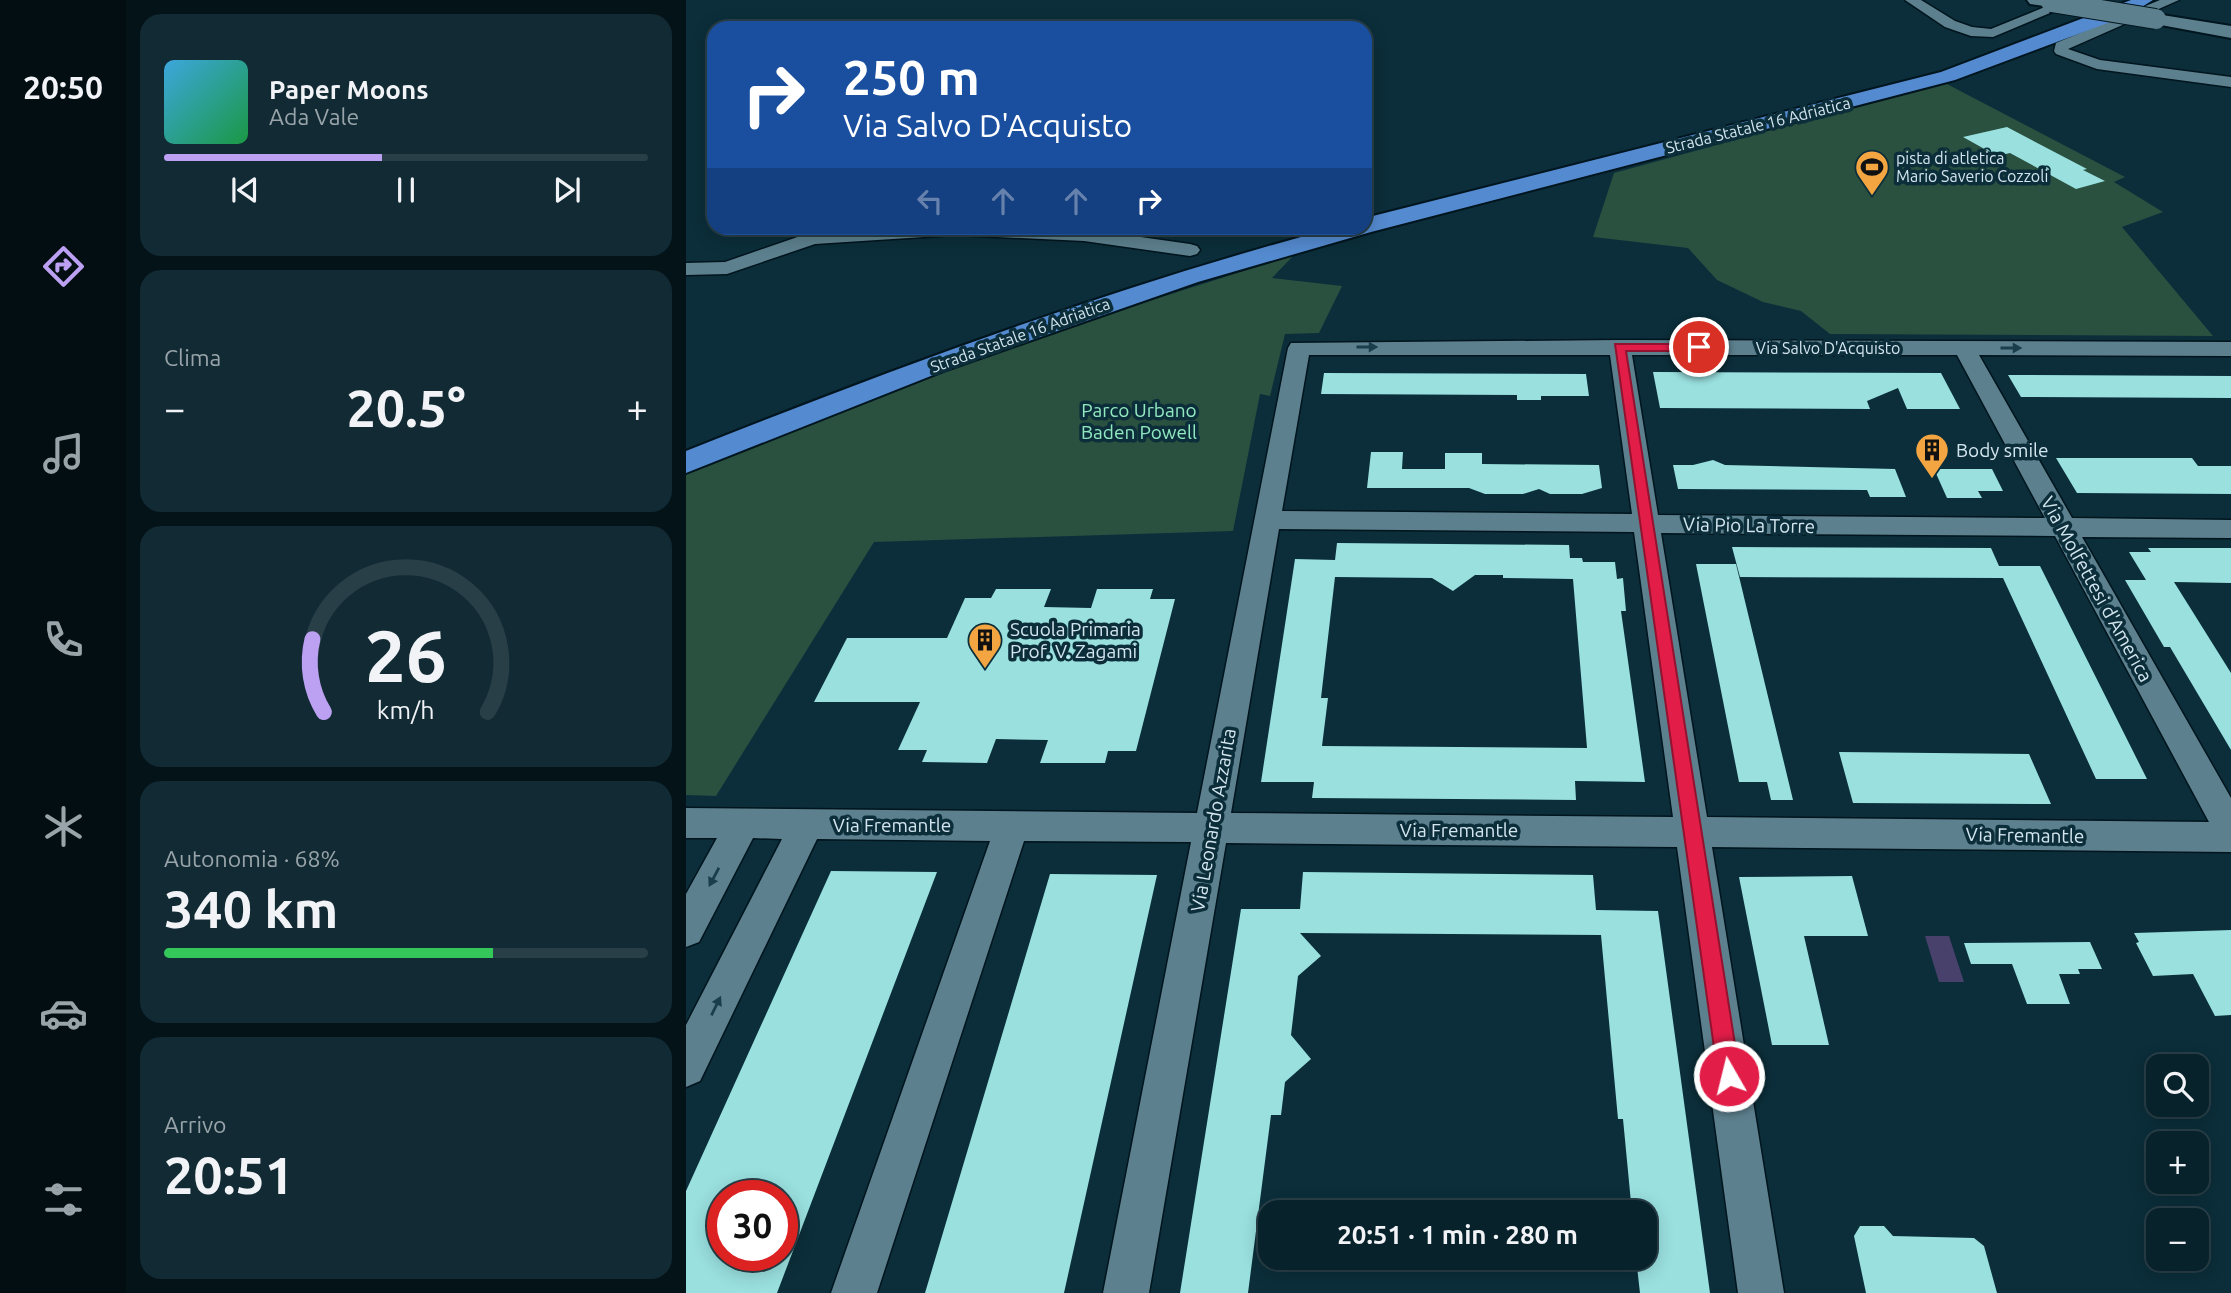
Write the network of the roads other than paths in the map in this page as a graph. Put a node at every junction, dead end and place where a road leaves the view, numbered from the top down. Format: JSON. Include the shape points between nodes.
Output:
{"nodes":[{"id":1,"x":1912,"y":0,"type":"edge"},
{"id":2,"x":2074,"y":0,"type":"edge"},
{"id":3,"x":2125,"y":0,"type":"edge"},
{"id":4,"x":2144,"y":0,"type":"edge"},
{"id":5,"x":2172,"y":0,"type":"edge"},
{"id":6,"x":2044,"y":1,"type":"edge"},
{"id":7,"x":2231,"y":32,"type":"edge"},
{"id":8,"x":2231,"y":82,"type":"edge"},
{"id":9,"x":1372,"y":213,"type":"edge"},
{"id":10,"x":1372,"y":225,"type":"edge"},
{"id":11,"x":860,"y":235,"type":"edge"},
{"id":12,"x":1091,"y":235,"type":"edge"},
{"id":13,"x":1293,"y":235,"type":"edge"},
{"id":14,"x":1333,"y":235,"type":"edge"},
{"id":15,"x":1189,"y":250,"type":"dead end"},
{"id":16,"x":686,"y":268,"type":"edge"},
{"id":17,"x":1619,"y":347,"type":"junction"},
{"id":18,"x":1299,"y":348,"type":"joint"},
{"id":19,"x":1964,"y":348,"type":"junction"},
{"id":20,"x":2231,"y":349,"type":"edge"},
{"id":21,"x":686,"y":446,"type":"edge"},
{"id":22,"x":686,"y":463,"type":"edge"},
{"id":23,"x":1268,"y":520,"type":"junction"},
{"id":24,"x":1646,"y":523,"type":"junction"},
{"id":25,"x":2063,"y":528,"type":"junction"},
{"id":26,"x":2231,"y":529,"type":"edge"},
{"id":27,"x":686,"y":824,"type":"edge"},
{"id":28,"x":743,"y":824,"type":"junction"},
{"id":29,"x":807,"y":825,"type":"junction"},
{"id":30,"x":1012,"y":826,"type":"junction"},
{"id":31,"x":1211,"y":828,"type":"junction"},
{"id":32,"x":2231,"y":830,"type":"edge"},
{"id":33,"x":1692,"y":832,"type":"junction"},
{"id":34,"x":2231,"y":837,"type":"edge"},
{"id":35,"x":686,"y":930,"type":"edge"},
{"id":36,"x":686,"y":1068,"type":"edge"},
{"id":37,"x":854,"y":1293,"type":"edge"},
{"id":38,"x":1126,"y":1293,"type":"edge"},
{"id":39,"x":1761,"y":1293,"type":"edge"}],
"edges":[{"from":1,"to":2,"type":"street","via":[[1938,19],[1980,34]]},
{"from":3,"to":9,"type":"highway","name":"Strada Statale 16 Adriatica","via":[[1933,72]]},
{"from":4,"to":10,"type":"highway","name":"Strada Statale 16 Adriatica","via":[[1948,76]]},
{"from":5,"to":8,"type":"street","via":[[2061,46],[2061,51],[2096,64]]},
{"from":6,"to":7,"type":"main road","bridge":true},
{"from":11,"to":16,"type":"street","via":[[812,238],[727,268]]},
{"from":12,"to":15,"type":"street"},
{"from":13,"to":21,"type":"highway","name":"Strada Statale 16 Adriatica","via":[[1006,325]]},
{"from":14,"to":22,"type":"highway","name":"Strada Statale 16 Adriatica","via":[[1051,322]]},
{"from":18,"to":17,"type":"street","name":"Via Salvo D'Acquisto","one_way":true},
{"from":17,"to":19,"type":"street","name":"Via Salvo D'Acquisto"},
{"from":17,"to":24,"type":"street"},
{"from":18,"to":23,"type":"street","name":"Via Leonardo Azzarita"},
{"from":19,"to":20,"type":"street","name":"Via Salvo D'Acquisto","one_way":true},
{"from":19,"to":25,"type":"street","name":"Via Molfettesi d'America"},
{"from":23,"to":24,"type":"street","name":"Via Pio La Torre"},
{"from":23,"to":31,"type":"street","name":"Via Leonardo Azzarita"},
{"from":24,"to":25,"type":"street","name":"Via Pio La Torre"},
{"from":24,"to":33,"type":"street"},
{"from":25,"to":26,"type":"street","name":"Via Pio La Torre"},
{"from":25,"to":32,"type":"street","name":"Via Molfettesi d'America"},
{"from":27,"to":28,"type":"street","name":"Via Fremantle"},
{"from":28,"to":29,"type":"street","name":"Via Fremantle"},
{"from":28,"to":35,"type":"street","one_way":true},
{"from":29,"to":30,"type":"street","name":"Via Fremantle"},
{"from":36,"to":29,"type":"street","one_way":true},
{"from":30,"to":31,"type":"street","name":"Via Fremantle"},
{"from":30,"to":37,"type":"street"},
{"from":31,"to":33,"type":"street","name":"Via Fremantle"},
{"from":31,"to":38,"type":"street","name":"Via Leonardo Azzarita"},
{"from":33,"to":34,"type":"street","name":"Via Fremantle"},
{"from":33,"to":39,"type":"street"}]}
